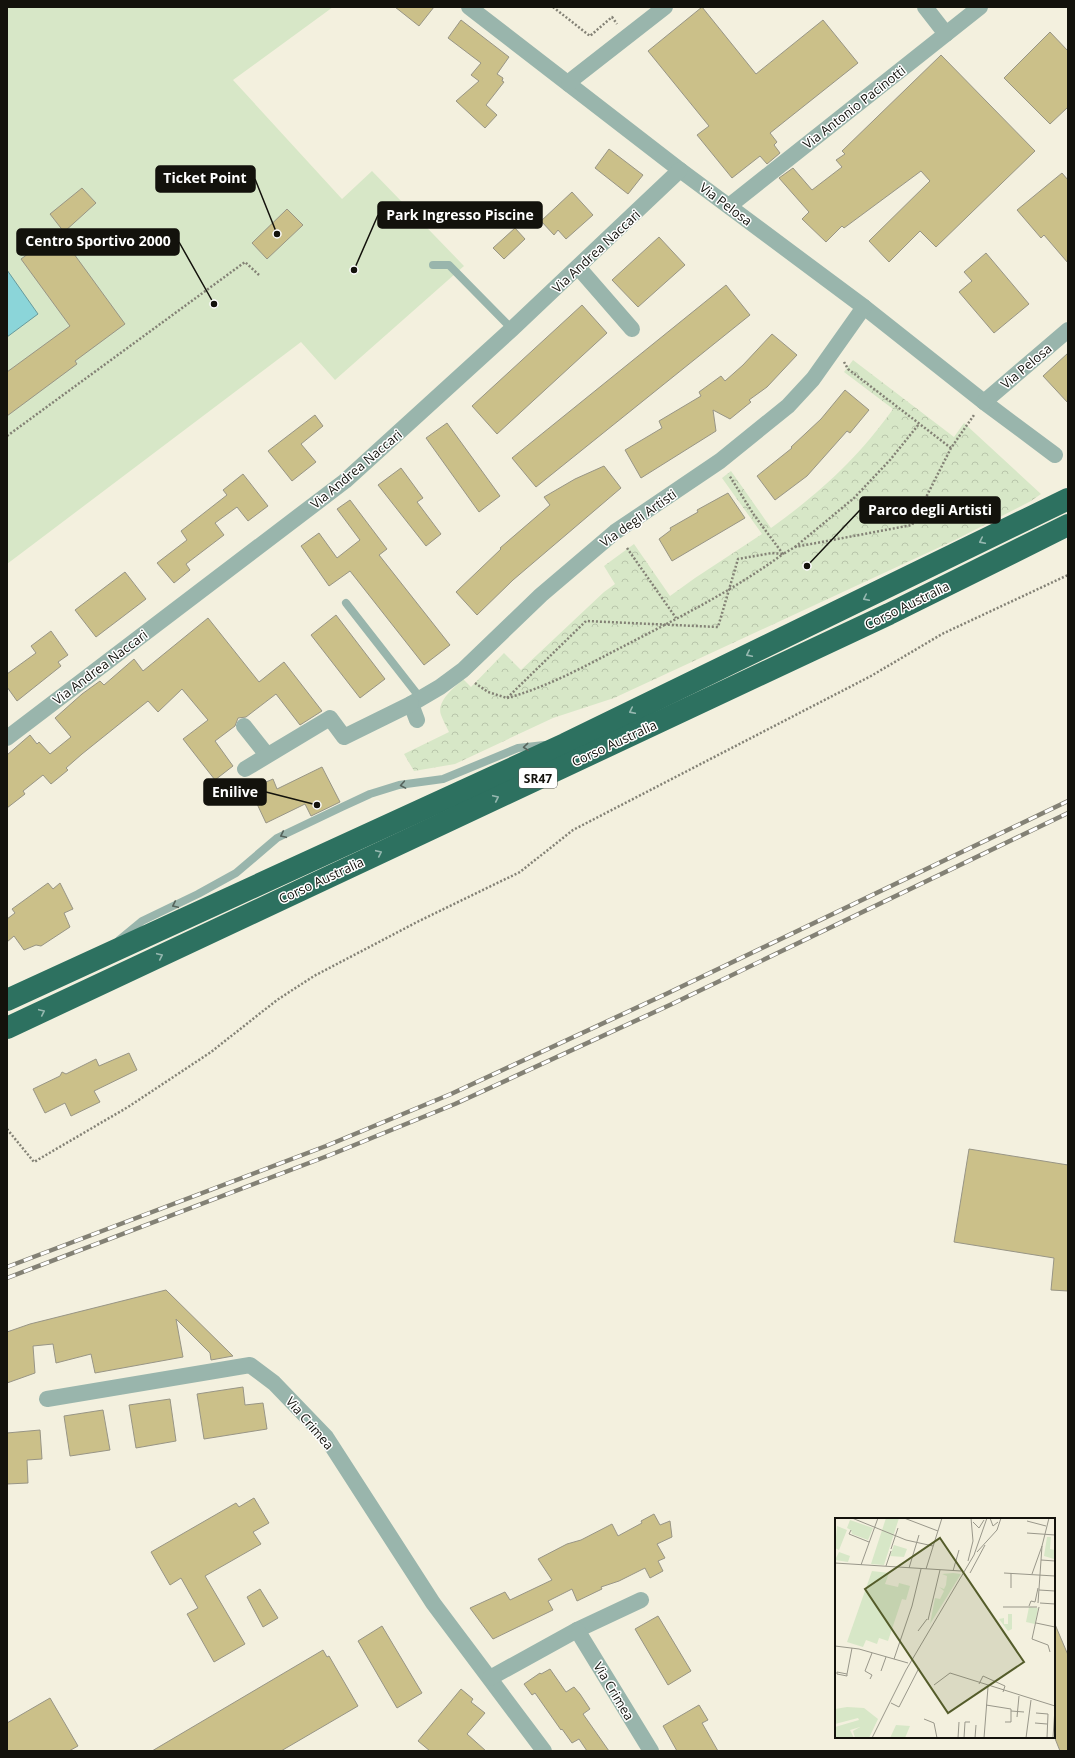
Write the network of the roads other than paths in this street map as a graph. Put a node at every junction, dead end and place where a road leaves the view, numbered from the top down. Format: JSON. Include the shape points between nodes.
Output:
{"nodes":[{"id":1,"x":469,"y":7,"type":"edge"},
{"id":2,"x":665,"y":7,"type":"edge"},
{"id":3,"x":925,"y":7,"type":"edge"},
{"id":4,"x":980,"y":7,"type":"edge"},
{"id":5,"x":946,"y":34,"type":"junction"},
{"id":6,"x":569,"y":84,"type":"junction"},
{"id":7,"x":680,"y":170,"type":"junction"},
{"id":8,"x":729,"y":206,"type":"junction"},
{"id":9,"x":433,"y":265,"type":"dead end"},
{"id":10,"x":578,"y":267,"type":"junction"},
{"id":11,"x":864,"y":307,"type":"junction"},
{"id":12,"x":512,"y":329,"type":"junction"},
{"id":13,"x":632,"y":329,"type":"dead end"},
{"id":14,"x":1068,"y":330,"type":"edge"},
{"id":15,"x":984,"y":402,"type":"junction"},
{"id":16,"x":1055,"y":456,"type":"dead end"},
{"id":17,"x":1068,"y":491,"type":"edge"},
{"id":18,"x":1068,"y":499,"type":"edge"},
{"id":19,"x":1068,"y":525,"type":"edge"},
{"id":20,"x":1009,"y":528,"type":"junction"},
{"id":21,"x":346,"y":603,"type":"dead end"},
{"id":22,"x":416,"y":701,"type":"junction"},
{"id":23,"x":417,"y":720,"type":"dead end"},
{"id":24,"x":244,"y":726,"type":"dead end"},
{"id":25,"x":7,"y":738,"type":"edge"},
{"id":26,"x":565,"y":744,"type":"junction"},
{"id":27,"x":268,"y":756,"type":"junction"},
{"id":28,"x":245,"y":769,"type":"dead end"},
{"id":29,"x":93,"y":960,"type":"junction"},
{"id":30,"x":7,"y":1000,"type":"edge"},
{"id":31,"x":7,"y":1028,"type":"edge"},
{"id":32,"x":48,"y":1399,"type":"dead end"},
{"id":33,"x":641,"y":1600,"type":"dead end"},
{"id":34,"x":577,"y":1630,"type":"junction"},
{"id":35,"x":490,"y":1678,"type":"junction"},
{"id":36,"x":544,"y":1751,"type":"edge"},
{"id":37,"x":651,"y":1751,"type":"edge"}],
"edges":[{"from":1,"to":6,"type":"street","name":"Via Pelosa"},
{"from":2,"to":6,"type":"street"},
{"from":3,"to":5,"type":"street"},
{"from":4,"to":5,"type":"street","name":"Via Antonio Pacinotti"},
{"from":5,"to":8,"type":"street","name":"Via Antonio Pacinotti"},
{"from":6,"to":7,"type":"street","name":"Via Pelosa"},
{"from":7,"to":8,"type":"street","name":"Via Pelosa"},
{"from":7,"to":10,"type":"street","name":"Via Andrea Naccari"},
{"from":8,"to":11,"type":"street","name":"Via Pelosa"},
{"from":9,"to":12,"type":"lane","via":[[449,265]]},
{"from":10,"to":12,"type":"street","name":"Via Andrea Naccari"},
{"from":10,"to":13,"type":"street"},
{"from":11,"to":15,"type":"street","name":"Via Pelosa"},
{"from":11,"to":22,"type":"street","name":"Via degli Artisti","via":[[813,379],[788,406],[720,461],[615,532],[541,595],[463,670]]},
{"from":12,"to":25,"type":"street","name":"Via Andrea Naccari","via":[[345,481]]},
{"from":14,"to":15,"type":"street","name":"Via Pelosa"},
{"from":15,"to":16,"type":"street","name":"Via Pelosa"},
{"from":17,"to":20,"type":"highway"},
{"from":18,"to":20,"type":"highway","name":"Corso Australia","number":"SR47"},
{"from":31,"to":19,"type":"highway","name":"Corso Australia","number":"SR47","one_way":true,"via":[[889,614]]},
{"from":20,"to":26,"type":"highway","name":"Corso Australia","number":"SR47","one_way":true},
{"from":21,"to":22,"type":"lane"},
{"from":22,"to":23,"type":"street"},
{"from":22,"to":27,"type":"street","name":"Via degli Artisti","via":[[344,737],[330,718]]},
{"from":24,"to":27,"type":"street"},
{"from":26,"to":29,"type":"highway","name":"Corso Australia","number":"SR47"},
{"from":26,"to":29,"type":"lane","one_way":true,"via":[[518,748],[443,779],[399,785],[370,794],[277,838],[236,873],[142,921]]},
{"from":27,"to":28,"type":"street"},
{"from":29,"to":30,"type":"highway","name":"Corso Australia","number":"SR47"},
{"from":32,"to":35,"type":"street","name":"Via Crimea","via":[[250,1365],[274,1384],[326,1437],[433,1603]]},
{"from":33,"to":34,"type":"street"},
{"from":34,"to":35,"type":"street"},
{"from":34,"to":37,"type":"street","name":"Via Crimea"},
{"from":35,"to":36,"type":"street","name":"Via Crimea"}]}
